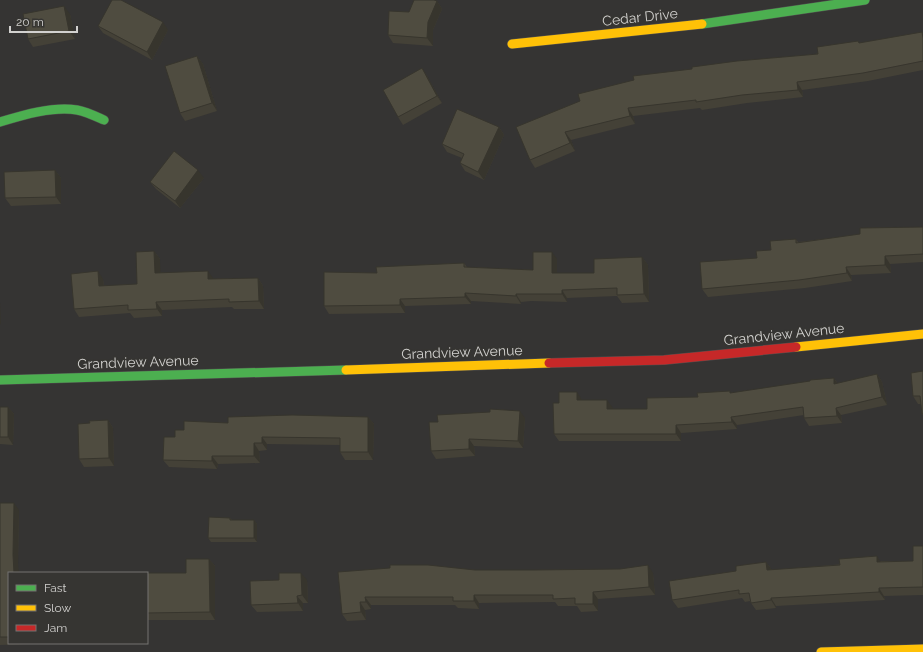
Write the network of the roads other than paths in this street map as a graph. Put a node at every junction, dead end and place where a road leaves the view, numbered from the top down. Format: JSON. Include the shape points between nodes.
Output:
{"nodes":[{"id":1,"x":865,"y":0,"type":"edge"},
{"id":2,"x":512,"y":44,"type":"dead end"},
{"id":3,"x":104,"y":120,"type":"dead end"},
{"id":4,"x":0,"y":122,"type":"edge"},
{"id":5,"x":923,"y":334,"type":"edge"},
{"id":6,"x":0,"y":380,"type":"edge"},
{"id":7,"x":923,"y":649,"type":"edge"},
{"id":8,"x":821,"y":652,"type":"edge"}],
"edges":[{"from":1,"to":2,"type":"street","name":"Cedar Drive","via":[[676,28]]},
{"from":3,"to":4,"type":"street","via":[[75,110],[22,116]]},
{"from":5,"to":6,"type":"street","name":"Grandview Avenue","via":[[664,360]]},
{"from":7,"to":8,"type":"street"}]}
